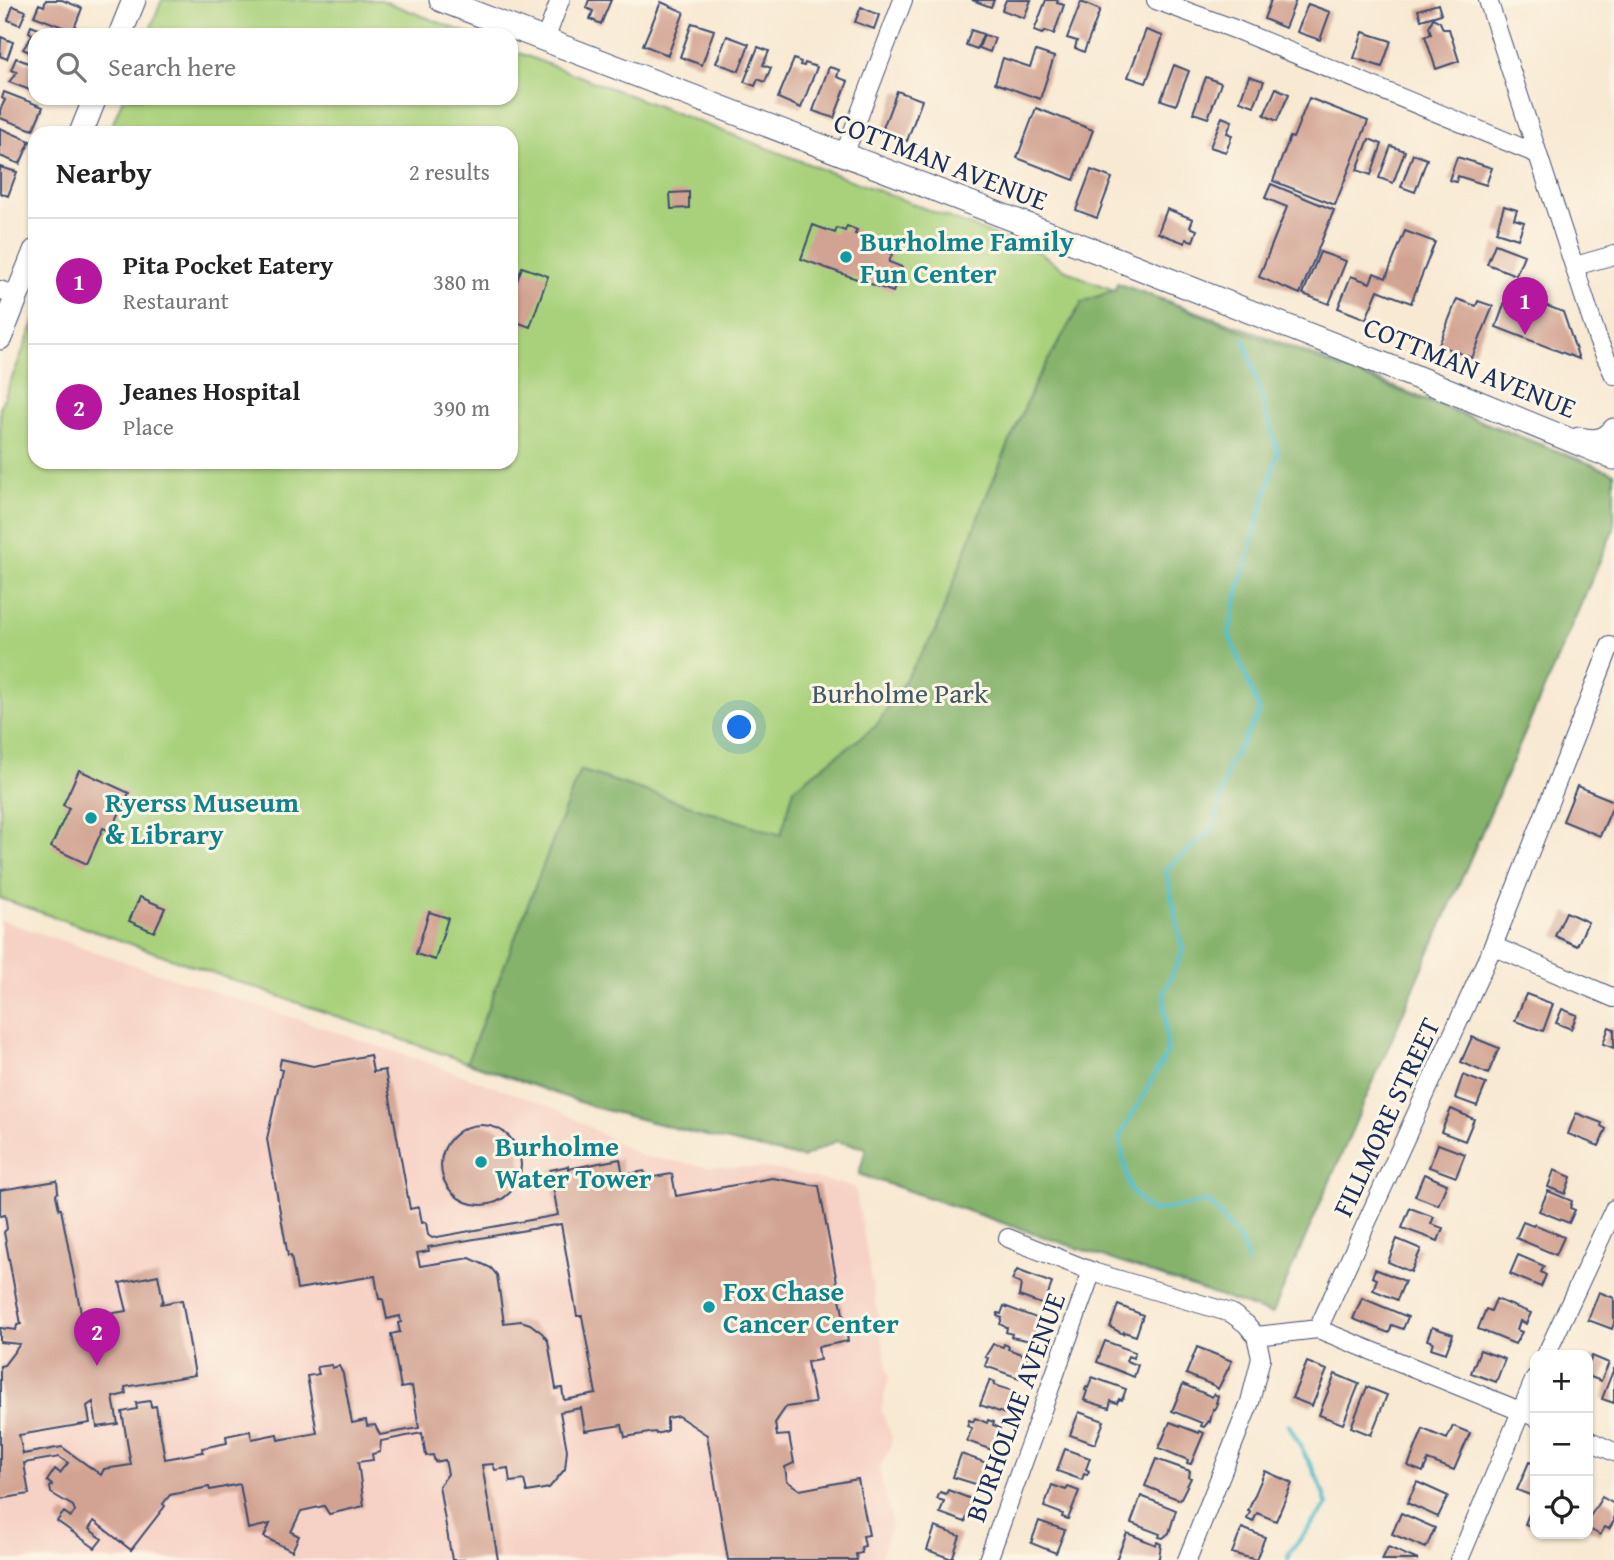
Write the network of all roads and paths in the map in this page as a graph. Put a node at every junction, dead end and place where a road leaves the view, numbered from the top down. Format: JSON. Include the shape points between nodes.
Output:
{"nodes":[{"id":1,"x":134,"y":0,"type":"edge"},
{"id":2,"x":440,"y":0,"type":"edge"},
{"id":3,"x":560,"y":0,"type":"edge"},
{"id":4,"x":903,"y":0,"type":"edge"},
{"id":5,"x":1156,"y":0,"type":"edge"},
{"id":6,"x":1488,"y":0,"type":"edge"},
{"id":7,"x":123,"y":28,"type":"edge"},
{"id":8,"x":514,"y":28,"type":"edge"},
{"id":9,"x":518,"y":30,"type":"edge"},
{"id":10,"x":545,"y":40,"type":"junction"},
{"id":11,"x":92,"y":105,"type":"edge"},
{"id":12,"x":84,"y":126,"type":"edge"},
{"id":13,"x":1538,"y":154,"type":"junction"},
{"id":14,"x":844,"y":155,"type":"junction"},
{"id":15,"x":1614,"y":254,"type":"edge"},
{"id":16,"x":28,"y":262,"type":"edge"},
{"id":17,"x":1575,"y":266,"type":"junction"},
{"id":18,"x":8,"y":293,"type":"edge"},
{"id":19,"x":0,"y":338,"type":"edge"},
{"id":20,"x":1614,"y":375,"type":"edge"},
{"id":21,"x":1614,"y":430,"type":"edge"},
{"id":22,"x":1566,"y":437,"type":"junction"},
{"id":23,"x":1614,"y":458,"type":"edge"},
{"id":24,"x":1610,"y":646,"type":"dead end"},
{"id":25,"x":1493,"y":946,"type":"junction"},
{"id":26,"x":1614,"y":998,"type":"edge"},
{"id":27,"x":1614,"y":1209,"type":"edge"},
{"id":28,"x":1008,"y":1238,"type":"dead end"},
{"id":29,"x":1092,"y":1271,"type":"junction"},
{"id":30,"x":1318,"y":1329,"type":"junction"},
{"id":31,"x":1256,"y":1336,"type":"junction"},
{"id":32,"x":1548,"y":1350,"type":"edge"},
{"id":33,"x":1528,"y":1414,"type":"edge"},
{"id":34,"x":1593,"y":1442,"type":"edge"},
{"id":35,"x":1614,"y":1452,"type":"edge"},
{"id":36,"x":988,"y":1560,"type":"edge"},
{"id":37,"x":1187,"y":1560,"type":"edge"},
{"id":38,"x":1459,"y":1560,"type":"edge"}],
"edges":[{"from":1,"to":7,"type":"main road"},
{"from":2,"to":8,"type":"main road","name":"COTTMAN AVENUE"},
{"from":3,"to":10,"type":"street"},
{"from":4,"to":14,"type":"street"},
{"from":5,"to":13,"type":"street"},
{"from":6,"to":13,"type":"street"},
{"from":9,"to":10,"type":"main road","name":"COTTMAN AVENUE"},
{"from":10,"to":14,"type":"main road","name":"COTTMAN AVENUE"},
{"from":11,"to":12,"type":"main road"},
{"from":13,"to":17,"type":"street"},
{"from":14,"to":22,"type":"main road","name":"COTTMAN AVENUE"},
{"from":15,"to":17,"type":"street"},
{"from":16,"to":18,"type":"main road"},
{"from":17,"to":20,"type":"street"},
{"from":18,"to":19,"type":"main road"},
{"from":21,"to":22,"type":"main road","via":[[1594,442]]},
{"from":22,"to":23,"type":"main road","name":"COTTMAN AVENUE"},
{"from":24,"to":25,"type":"street","name":"FILLMORE STREET"},
{"from":25,"to":26,"type":"street"},
{"from":25,"to":30,"type":"street","name":"FILLMORE STREET"},
{"from":27,"to":32,"type":"street"},
{"from":28,"to":29,"type":"street"},
{"from":29,"to":31,"type":"street","via":[[1231,1314]]},
{"from":29,"to":36,"type":"street","name":"BURHOLME AVENUE"},
{"from":30,"to":31,"type":"street"},
{"from":30,"to":33,"type":"street"},
{"from":31,"to":37,"type":"street","via":[[1261,1358],[1250,1402]]},
{"from":33,"to":38,"type":"street"},
{"from":34,"to":35,"type":"street"}]}
